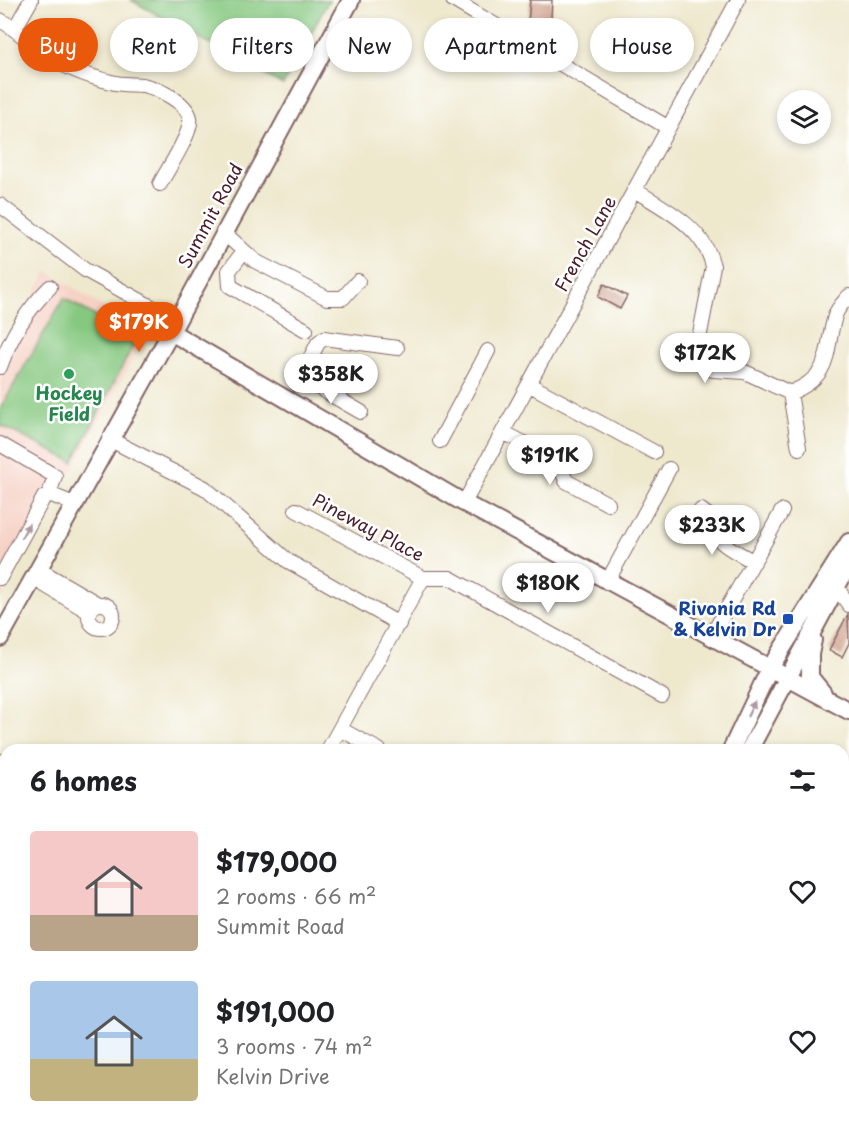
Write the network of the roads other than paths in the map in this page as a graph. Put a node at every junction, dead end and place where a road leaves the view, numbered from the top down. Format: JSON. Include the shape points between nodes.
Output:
{"nodes":[{"id":1,"x":31,"y":0,"type":"edge"},
{"id":2,"x":351,"y":0,"type":"edge"},
{"id":3,"x":453,"y":0,"type":"edge"},
{"id":4,"x":738,"y":0,"type":"edge"},
{"id":5,"x":0,"y":20,"type":"edge"},
{"id":6,"x":15,"y":28,"type":"junction"},
{"id":7,"x":667,"y":127,"type":"junction"},
{"id":8,"x":160,"y":184,"type":"dead end"},
{"id":9,"x":636,"y":191,"type":"junction"},
{"id":10,"x":0,"y":205,"type":"edge"},
{"id":11,"x":223,"y":232,"type":"junction"},
{"id":12,"x":243,"y":252,"type":"junction"},
{"id":13,"x":358,"y":282,"type":"dead end"},
{"id":14,"x":50,"y":287,"type":"dead end"},
{"id":15,"x":849,"y":296,"type":"edge"},
{"id":16,"x":174,"y":326,"type":"junction"},
{"id":17,"x":306,"y":330,"type":"dead end"},
{"id":18,"x":397,"y":348,"type":"dead end"},
{"id":19,"x":489,"y":351,"type":"dead end"},
{"id":20,"x":0,"y":367,"type":"edge"},
{"id":21,"x":530,"y":385,"type":"junction"},
{"id":22,"x":790,"y":393,"type":"junction"},
{"id":23,"x":361,"y":412,"type":"dead end"},
{"id":24,"x":503,"y":432,"type":"junction"},
{"id":25,"x":109,"y":439,"type":"junction"},
{"id":26,"x":440,"y":441,"type":"dead end"},
{"id":27,"x":0,"y":444,"type":"edge"},
{"id":28,"x":799,"y":448,"type":"dead end"},
{"id":29,"x":654,"y":452,"type":"dead end"},
{"id":30,"x":669,"y":469,"type":"dead end"},
{"id":31,"x":49,"y":495,"type":"junction"},
{"id":32,"x":464,"y":503,"type":"junction"},
{"id":33,"x":74,"y":504,"type":"junction"},
{"id":34,"x":608,"y":504,"type":"dead end"},
{"id":35,"x":296,"y":510,"type":"dead end"},
{"id":36,"x":701,"y":510,"type":"dead end"},
{"id":37,"x":782,"y":511,"type":"dead end"},
{"id":38,"x":849,"y":542,"type":"edge"},
{"id":39,"x":754,"y":562,"type":"junction"},
{"id":40,"x":849,"y":564,"type":"edge"},
{"id":41,"x":35,"y":573,"type":"junction"},
{"id":42,"x":0,"y":578,"type":"edge"},
{"id":43,"x":423,"y":578,"type":"junction"},
{"id":44,"x":607,"y":582,"type":"junction"},
{"id":45,"x":837,"y":588,"type":"junction"},
{"id":46,"x":849,"y":605,"type":"edge"},
{"id":47,"x":94,"y":608,"type":"dead end"},
{"id":48,"x":819,"y":619,"type":"junction"},
{"id":49,"x":399,"y":624,"type":"junction"},
{"id":50,"x":711,"y":637,"type":"junction"},
{"id":51,"x":0,"y":638,"type":"edge"},
{"id":52,"x":770,"y":668,"type":"junction"},
{"id":53,"x":787,"y":678,"type":"junction"},
{"id":54,"x":662,"y":696,"type":"dead end"},
{"id":55,"x":847,"y":710,"type":"edge"},
{"id":56,"x":340,"y":729,"type":"junction"},
{"id":57,"x":331,"y":744,"type":"edge"},
{"id":58,"x":368,"y":744,"type":"edge"},
{"id":59,"x":734,"y":744,"type":"edge"},
{"id":60,"x":753,"y":744,"type":"edge"}],
"edges":[{"from":1,"to":6,"type":"street"},
{"from":2,"to":11,"type":"main road","name":"Summit Road"},
{"from":3,"to":7,"type":"street"},
{"from":4,"to":7,"type":"street","name":"French Lane"},
{"from":5,"to":6,"type":"street"},
{"from":6,"to":8,"type":"street","via":[[49,57],[81,73],[119,84],[146,86],[185,109],[190,117],[189,128]]},
{"from":7,"to":9,"type":"street","name":"French Lane"},
{"from":9,"to":21,"type":"street","name":"French Lane"},
{"from":9,"to":22,"type":"street","via":[[686,223],[710,254],[713,266],[698,344],[704,363],[713,370],[745,372]]},
{"from":10,"to":16,"type":"street","via":[[85,270]]},
{"from":11,"to":12,"type":"street"},
{"from":11,"to":16,"type":"main road","name":"Summit Road"},
{"from":12,"to":13,"type":"street","via":[[327,298],[343,298]]},
{"from":12,"to":17,"type":"street","via":[[229,271],[230,286]]},
{"from":14,"to":20,"type":"street","via":[[8,346]]},
{"from":15,"to":22,"type":"street","via":[[835,314],[828,358],[815,379]]},
{"from":16,"to":25,"type":"main road","name":"Summit Road"},
{"from":16,"to":32,"type":"main road"},
{"from":18,"to":23,"type":"street","via":[[324,338],[319,341],[299,380]]},
{"from":19,"to":26,"type":"street"},
{"from":21,"to":24,"type":"street","name":"French Lane"},
{"from":21,"to":29,"type":"street"},
{"from":22,"to":28,"type":"street"},
{"from":24,"to":32,"type":"street","name":"French Lane"},
{"from":24,"to":34,"type":"street","via":[[554,459],[566,481]]},
{"from":25,"to":33,"type":"main road","name":"Summit Road"},
{"from":25,"to":49,"type":"street","via":[[206,488],[288,561]]},
{"from":27,"to":31,"type":"street","via":[[56,477]]},
{"from":30,"to":44,"type":"street"},
{"from":31,"to":33,"type":"street"},
{"from":42,"to":31,"type":"street","one_way":true,"via":[[42,500]]},
{"from":32,"to":44,"type":"main road"},
{"from":33,"to":41,"type":"main road","name":"Summit Road"},
{"from":35,"to":43,"type":"street","name":"Pineway Place"},
{"from":36,"to":39,"type":"street","via":[[709,516],[711,531],[719,542]]},
{"from":37,"to":39,"type":"street"},
{"from":38,"to":52,"type":"main road"},
{"from":39,"to":50,"type":"street"},
{"from":40,"to":45,"type":"main road"},
{"from":41,"to":47,"type":"street"},
{"from":41,"to":51,"type":"main road","name":"Summit Road"},
{"from":43,"to":49,"type":"street"},
{"from":43,"to":54,"type":"street","via":[[441,576],[455,581]]},
{"from":44,"to":50,"type":"main road"},
{"from":45,"to":46,"type":"street"},
{"from":45,"to":48,"type":"main road"},
{"from":48,"to":53,"type":"main road"},
{"from":48,"to":55,"type":"main road","via":[[810,654],[810,677],[818,690]]},
{"from":49,"to":56,"type":"street"},
{"from":50,"to":52,"type":"main road"},
{"from":52,"to":53,"type":"main road"},
{"from":59,"to":52,"type":"main road","one_way":true},
{"from":53,"to":55,"type":"main road"},
{"from":53,"to":60,"type":"main road"},
{"from":56,"to":57,"type":"street"},
{"from":56,"to":58,"type":"street"}]}
